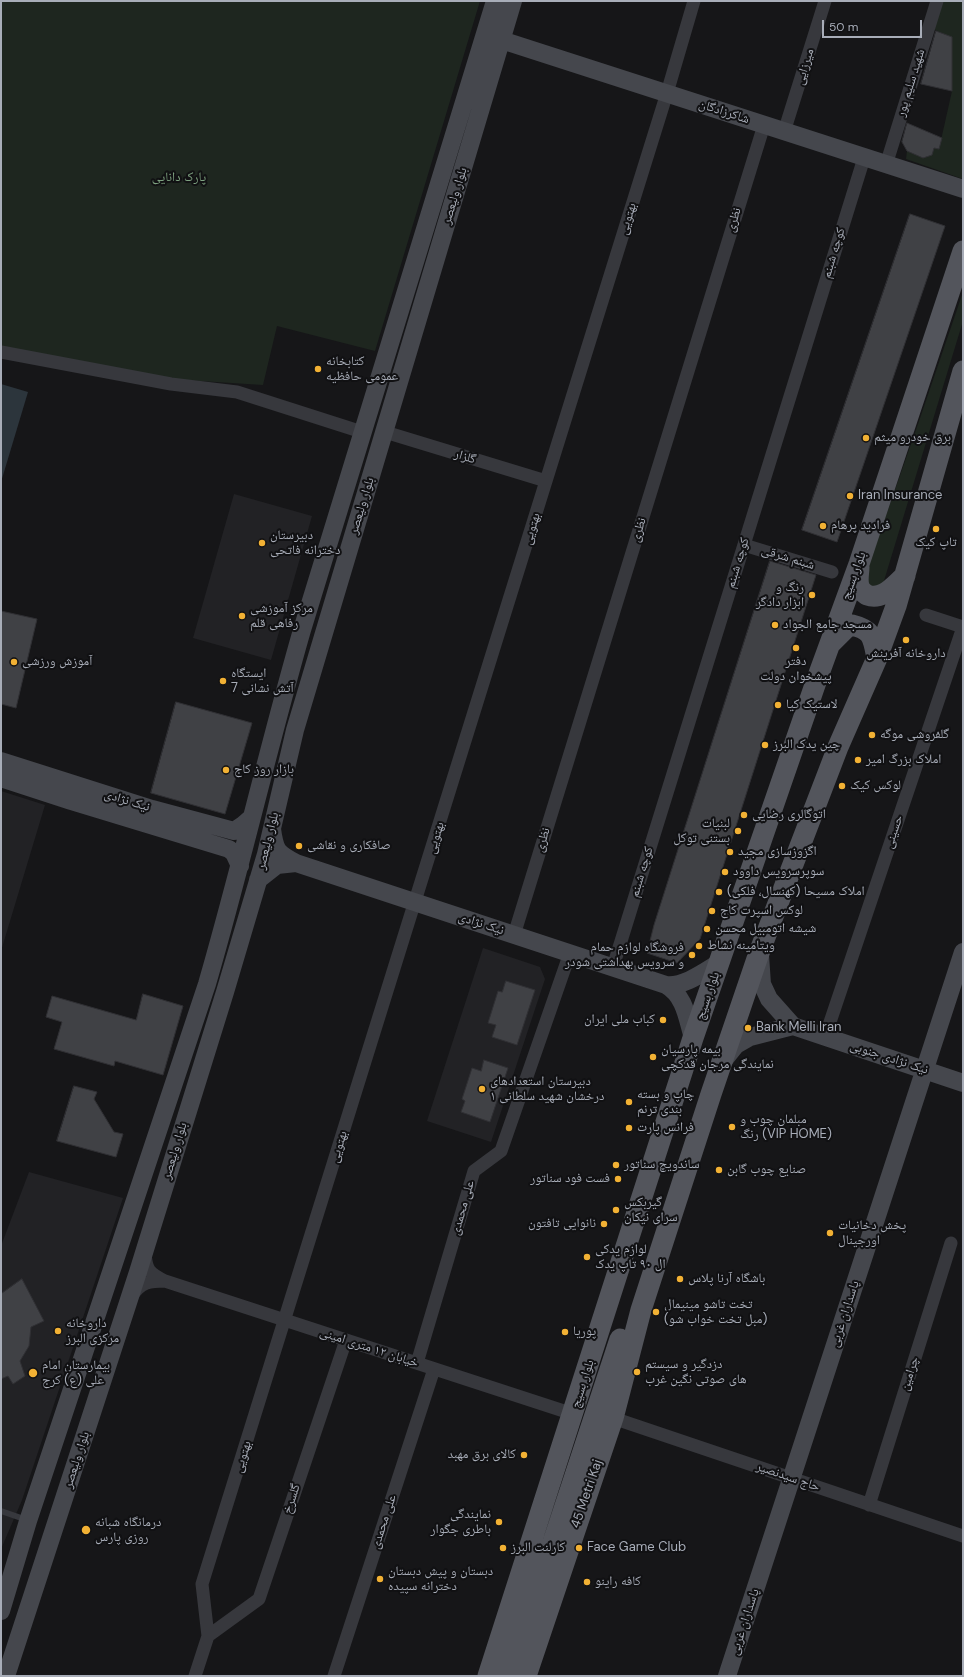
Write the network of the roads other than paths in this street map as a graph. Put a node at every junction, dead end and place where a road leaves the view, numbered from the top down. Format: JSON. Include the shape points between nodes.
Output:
{"nodes":[{"id":1,"x":495,"y":1,"type":"edge"},
{"id":2,"x":513,"y":1,"type":"edge"},
{"id":3,"x":694,"y":1,"type":"edge"},
{"id":4,"x":825,"y":1,"type":"edge"},
{"id":5,"x":937,"y":1,"type":"edge"},
{"id":6,"x":493,"y":37,"type":"junction"},
{"id":7,"x":667,"y":94,"type":"junction"},
{"id":8,"x":764,"y":125,"type":"junction"},
{"id":9,"x":784,"y":132,"type":"junction"},
{"id":10,"x":864,"y":158,"type":"junction"},
{"id":11,"x":886,"y":165,"type":"junction"},
{"id":12,"x":963,"y":190,"type":"edge"},
{"id":13,"x":963,"y":251,"type":"edge"},
{"id":14,"x":1,"y":352,"type":"edge"},
{"id":15,"x":963,"y":371,"type":"edge"},
{"id":16,"x":362,"y":432,"type":"junction"},
{"id":17,"x":384,"y":432,"type":"junction"},
{"id":18,"x":546,"y":481,"type":"junction"},
{"id":19,"x":744,"y":545,"type":"junction"},
{"id":20,"x":859,"y":564,"type":"junction"},
{"id":21,"x":832,"y":572,"type":"dead end"},
{"id":22,"x":905,"y":576,"type":"junction"},
{"id":23,"x":926,"y":615,"type":"dead end"},
{"id":24,"x":963,"y":627,"type":"edge"},
{"id":25,"x":302,"y":630,"type":"junction"},
{"id":26,"x":323,"y":637,"type":"junction"},
{"id":27,"x":829,"y":645,"type":"junction"},
{"id":28,"x":877,"y":658,"type":"junction"},
{"id":29,"x":292,"y":663,"type":"junction"},
{"id":30,"x":313,"y":669,"type":"junction"},
{"id":31,"x":1,"y":761,"type":"edge"},
{"id":32,"x":1,"y":778,"type":"edge"},
{"id":33,"x":151,"y":817,"type":"junction"},
{"id":34,"x":251,"y":818,"type":"junction"},
{"id":35,"x":272,"y":826,"type":"junction"},
{"id":36,"x":234,"y":831,"type":"junction"},
{"id":37,"x":229,"y":849,"type":"junction"},
{"id":38,"x":296,"y":863,"type":"junction"},
{"id":39,"x":240,"y":866,"type":"junction"},
{"id":40,"x":258,"y":880,"type":"junction"},
{"id":41,"x":416,"y":902,"type":"junction"},
{"id":42,"x":514,"y":935,"type":"junction"},
{"id":43,"x":963,"y":952,"type":"edge"},
{"id":44,"x":570,"y":953,"type":"junction"},
{"id":45,"x":759,"y":953,"type":"junction"},
{"id":46,"x":719,"y":963,"type":"junction"},
{"id":47,"x":613,"y":967,"type":"junction"},
{"id":48,"x":207,"y":984,"type":"junction"},
{"id":49,"x":666,"y":985,"type":"junction"},
{"id":50,"x":225,"y":992,"type":"junction"},
{"id":51,"x":197,"y":1014,"type":"junction"},
{"id":52,"x":215,"y":1024,"type":"junction"},
{"id":53,"x":792,"y":1026,"type":"junction"},
{"id":54,"x":825,"y":1037,"type":"junction"},
{"id":55,"x":694,"y":1038,"type":"junction"},
{"id":56,"x":721,"y":1064,"type":"junction"},
{"id":57,"x":925,"y":1070,"type":"junction"},
{"id":58,"x":963,"y":1083,"type":"edge"},
{"id":59,"x":951,"y":1243,"type":"dead end"},
{"id":60,"x":145,"y":1248,"type":"junction"},
{"id":61,"x":165,"y":1281,"type":"junction"},
{"id":62,"x":128,"y":1301,"type":"junction"},
{"id":63,"x":641,"y":1310,"type":"junction"},
{"id":64,"x":286,"y":1320,"type":"junction"},
{"id":65,"x":346,"y":1340,"type":"junction"},
{"id":66,"x":417,"y":1363,"type":"junction"},
{"id":67,"x":434,"y":1369,"type":"junction"},
{"id":68,"x":573,"y":1414,"type":"junction"},
{"id":69,"x":613,"y":1418,"type":"junction"},
{"id":70,"x":792,"y":1479,"type":"junction"},
{"id":71,"x":36,"y":1497,"type":"junction"},
{"id":72,"x":868,"y":1504,"type":"junction"},
{"id":73,"x":61,"y":1509,"type":"junction"},
{"id":74,"x":1,"y":1510,"type":"edge"},
{"id":75,"x":28,"y":1521,"type":"junction"},
{"id":76,"x":963,"y":1536,"type":"edge"},
{"id":77,"x":21,"y":1546,"type":"junction"},
{"id":78,"x":47,"y":1553,"type":"junction"},
{"id":79,"x":1,"y":1611,"type":"edge"},
{"id":80,"x":208,"y":1636,"type":"junction"},
{"id":81,"x":6,"y":1669,"type":"edge"},
{"id":82,"x":195,"y":1676,"type":"edge"},
{"id":83,"x":334,"y":1676,"type":"edge"},
{"id":84,"x":488,"y":1676,"type":"edge"},
{"id":85,"x":509,"y":1676,"type":"edge"},
{"id":86,"x":526,"y":1676,"type":"edge"},
{"id":87,"x":727,"y":1676,"type":"edge"}],
"edges":[{"from":1,"to":6,"type":"street","name":"بلوار ولیعصر"},
{"from":2,"to":6,"type":"street","name":"بلوار ولیعصر"},
{"from":3,"to":7,"type":"street","name":"بهتویی"},
{"from":4,"to":9,"type":"street","name":"میرزایی"},
{"from":5,"to":11,"type":"street","name":"شهید سلیم پور"},
{"from":6,"to":7,"type":"street","name":"شاکرزادگان"},
{"from":6,"to":16,"type":"street","name":"بلوار ولیعصر"},
{"from":6,"to":17,"type":"street","name":"بلوار ولیعصر"},
{"from":7,"to":8,"type":"street","name":"شاکرزادگان"},
{"from":7,"to":18,"type":"street","name":"بهتویی"},
{"from":8,"to":9,"type":"street","name":"شاکرزادگان"},
{"from":8,"to":42,"type":"street","name":"نظری"},
{"from":9,"to":10,"type":"street","name":"شاکرزادگان"},
{"from":10,"to":11,"type":"street","name":"شاکرزادگان"},
{"from":10,"to":19,"type":"street","name":"کوچه شبنم"},
{"from":11,"to":12,"type":"street","name":"شاکرزادگان"},
{"from":13,"to":20,"type":"main road","name":"بلوار بسیج"},
{"from":14,"to":16,"type":"street","via":[[171,384],[237,392]]},
{"from":15,"to":22,"type":"main road"},
{"from":16,"to":25,"type":"street","name":"بلوار ولیعصر"},
{"from":17,"to":18,"type":"street","name":"گلزار"},
{"from":17,"to":26,"type":"street","name":"بلوار ولیعصر"},
{"from":18,"to":41,"type":"street","name":"بهتویی"},
{"from":19,"to":21,"type":"street","name":"شبنم شرقی"},
{"from":19,"to":47,"type":"street","name":"کوچه شبنم"},
{"from":20,"to":22,"type":"main road","via":[[859,586],[863,593],[870,596],[885,594]]},
{"from":20,"to":27,"type":"main road","name":"بلوار بسیج"},
{"from":22,"to":28,"type":"main road"},
{"from":23,"to":24,"type":"street"},
{"from":24,"to":54,"type":"street","name":"حسینی"},
{"from":25,"to":26,"type":"street","via":[[301,640],[308,646],[315,646]]},
{"from":25,"to":29,"type":"street","name":"بلوار ولیعصر"},
{"from":26,"to":30,"type":"street","name":"بلوار ولیعصر"},
{"from":27,"to":28,"type":"main road","via":[[852,625],[864,628],[870,634]]},
{"from":27,"to":46,"type":"main road","name":"بلوار بسیج"},
{"from":28,"to":45,"type":"main road","via":[[838,747]]},
{"from":29,"to":30,"type":"street","via":[[298,653],[308,651],[312,656]]},
{"from":29,"to":34,"type":"street","name":"بلوار ولیعصر"},
{"from":30,"to":35,"type":"street","name":"بلوار ولیعصر","via":[[295,730]]},
{"from":31,"to":33,"type":"street","name":"نیک نژادی"},
{"from":32,"to":33,"type":"street","name":"نیک نژادی"},
{"from":33,"to":36,"type":"street","name":"نیک نژادی"},
{"from":33,"to":37,"type":"street","name":"نیک نژادی"},
{"from":34,"to":36,"type":"street"},
{"from":34,"to":39,"type":"street","name":"بلوار ولیعصر"},
{"from":35,"to":38,"type":"street","via":[[274,845],[286,858]]},
{"from":35,"to":40,"type":"street","name":"بلوار ولیعصر"},
{"from":36,"to":37,"type":"street","via":[[237,842]]},
{"from":37,"to":39,"type":"street","via":[[234,853]]},
{"from":38,"to":40,"type":"street","via":[[277,865]]},
{"from":38,"to":41,"type":"street","name":"نیک نژادی"},
{"from":39,"to":48,"type":"street","name":"بلوار ولیعصر"},
{"from":40,"to":50,"type":"street","name":"بلوار ولیعصر"},
{"from":41,"to":42,"type":"street","name":"نیک نژادی"},
{"from":41,"to":64,"type":"street","name":"بهتویی"},
{"from":42,"to":44,"type":"street","name":"نیک نژادی"},
{"from":43,"to":57,"type":"street","name":"پاسداران غربی"},
{"from":44,"to":47,"type":"street","name":"نیک نژادی"},
{"from":44,"to":66,"type":"street","name":"علی محمدی","via":[[501,1152],[474,1172]]},
{"from":45,"to":53,"type":"street","via":[[762,984],[769,999]]},
{"from":45,"to":56,"type":"main road"},
{"from":46,"to":49,"type":"street","via":[[694,978],[673,986]]},
{"from":46,"to":55,"type":"main road","name":"بلوار بسیج"},
{"from":47,"to":49,"type":"street","name":"نیک نژادی"},
{"from":48,"to":50,"type":"street","via":[[209,997],[213,1000],[218,1000]]},
{"from":48,"to":51,"type":"street","name":"بلوار ولیعصر"},
{"from":49,"to":55,"type":"street","via":[[674,989],[681,998]]},
{"from":50,"to":52,"type":"street","name":"بلوار ولیعصر"},
{"from":51,"to":52,"type":"street","via":[[204,1007],[213,1009],[216,1013]]},
{"from":51,"to":71,"type":"street","name":"بلوار ولیعصر"},
{"from":52,"to":60,"type":"street","name":"بلوار ولیعصر"},
{"from":53,"to":54,"type":"street","name":"نیک نژادی جنوبی"},
{"from":53,"to":56,"type":"street","via":[[750,1037],[736,1045]]},
{"from":54,"to":57,"type":"street","name":"نیک نژادی جنوبی"},
{"from":55,"to":68,"type":"main road","name":"بلوار بسیج"},
{"from":56,"to":63,"type":"main road"},
{"from":57,"to":58,"type":"street","name":"نیک نژادی جنوبی"},
{"from":57,"to":70,"type":"street","name":"پاسداران غربی"},
{"from":59,"to":72,"type":"street","name":"چرامین"},
{"from":60,"to":61,"type":"street","via":[[147,1268]]},
{"from":60,"to":62,"type":"street","name":"بلوار ولیعصر"},
{"from":61,"to":62,"type":"street","via":[[144,1283]]},
{"from":61,"to":64,"type":"street","name":"خیابان ۱۲ متری امینی"},
{"from":62,"to":73,"type":"street","name":"بلوار ولیعصر"},
{"from":63,"to":69,"type":"main road","name":"45 Metri Kaj"},
{"from":63,"to":85,"type":"main road","via":[[623,1330]]},
{"from":64,"to":65,"type":"street","name":"خیابان ۱۲ متری امینی"},
{"from":64,"to":80,"type":"street","name":"بهتویی","via":[[202,1584]]},
{"from":65,"to":66,"type":"street","name":"خیابان ۱۲ متری امینی"},
{"from":65,"to":80,"type":"street","name":"گلسرخ","via":[[259,1598]]},
{"from":66,"to":67,"type":"street","name":"خیابان ۱۲ متری امینی"},
{"from":67,"to":68,"type":"street","name":"خیابان ۱۲ متری امینی"},
{"from":67,"to":83,"type":"street","name":"علی محمدی"},
{"from":68,"to":84,"type":"main road","name":"بلوار بسیج"},
{"from":69,"to":70,"type":"street","name":"حاج سیدنصیر"},
{"from":69,"to":86,"type":"main road","name":"45 Metri Kaj"},
{"from":70,"to":72,"type":"street","name":"حاج سیدنصیر"},
{"from":70,"to":87,"type":"street","name":"پاسداران غربی"},
{"from":71,"to":73,"type":"street","via":[[38,1515],[45,1520],[52,1520]]},
{"from":71,"to":75,"type":"street","name":"بلوار ولیعصر"},
{"from":72,"to":76,"type":"street","name":"حاج سیدنصیر"},
{"from":73,"to":78,"type":"street","name":"بلوار ولیعصر"},
{"from":74,"to":75,"type":"lane"},
{"from":75,"to":77,"type":"street","name":"بلوار ولیعصر"},
{"from":77,"to":78,"type":"street","via":[[34,1535],[41,1536],[47,1542]]},
{"from":77,"to":79,"type":"street","name":"بلوار ولیعصر"},
{"from":78,"to":81,"type":"street","name":"بلوار ولیعصر"},
{"from":80,"to":82,"type":"street","name":"بهتویی"}]}
